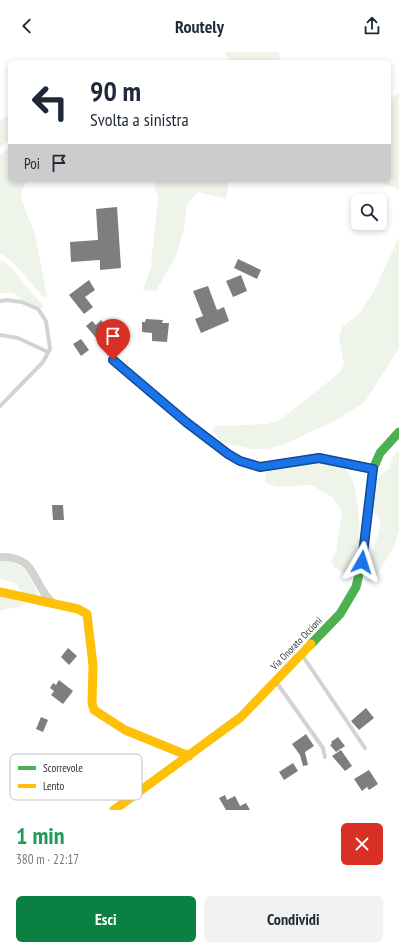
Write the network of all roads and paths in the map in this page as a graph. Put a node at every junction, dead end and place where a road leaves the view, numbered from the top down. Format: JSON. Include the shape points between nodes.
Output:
{"nodes":[{"id":1,"x":0,"y":301,"type":"edge"},
{"id":2,"x":0,"y":335,"type":"edge"},
{"id":3,"x":48,"y":352,"type":"junction"},
{"id":4,"x":113,"y":360,"type":"dead end"},
{"id":5,"x":0,"y":406,"type":"edge"},
{"id":6,"x":399,"y":432,"type":"edge"},
{"id":7,"x":373,"y":469,"type":"junction"},
{"id":8,"x":0,"y":557,"type":"edge"},
{"id":9,"x":0,"y":592,"type":"edge"},
{"id":10,"x":53,"y":604,"type":"junction"},
{"id":11,"x":302,"y":654,"type":"junction"},
{"id":12,"x":276,"y":681,"type":"junction"},
{"id":13,"x":364,"y":748,"type":"dead end"},
{"id":14,"x":189,"y":756,"type":"junction"},
{"id":15,"x":325,"y":757,"type":"dead end"},
{"id":16,"x":142,"y":790,"type":"edge"},
{"id":17,"x":128,"y":800,"type":"edge"},
{"id":18,"x":114,"y":810,"type":"edge"}],
"edges":[{"from":1,"to":3,"type":"lane","via":[[22,302],[38,309],[46,321],[50,349]]},
{"from":2,"to":3,"type":"lane","via":[[18,338]]},
{"from":3,"to":5,"type":"lane","via":[[44,362]]},
{"from":4,"to":7,"type":"street","via":[[186,422],[240,461],[260,467],[319,458]]},
{"from":6,"to":7,"type":"street","name":"Via Onorato Occioni","via":[[380,453]]},
{"from":7,"to":11,"type":"street","name":"Via Onorato Occioni","via":[[363,559],[356,588],[340,614]]},
{"from":8,"to":10,"type":"street","via":[[14,558],[30,567],[45,596]]},
{"from":9,"to":10,"type":"street"},
{"from":10,"to":14,"type":"street","via":[[84,611],[89,617],[94,710],[125,730]]},
{"from":11,"to":12,"type":"street","name":"Via Onorato Occioni"},
{"from":11,"to":13,"type":"lane"},
{"from":12,"to":14,"type":"street","name":"Via Onorato Occioni","via":[[241,717]]},
{"from":12,"to":15,"type":"lane","via":[[323,748]]},
{"from":14,"to":16,"type":"street","name":"Via Onorato Occioni"},
{"from":17,"to":18,"type":"street","name":"Via Onorato Occioni"}]}
